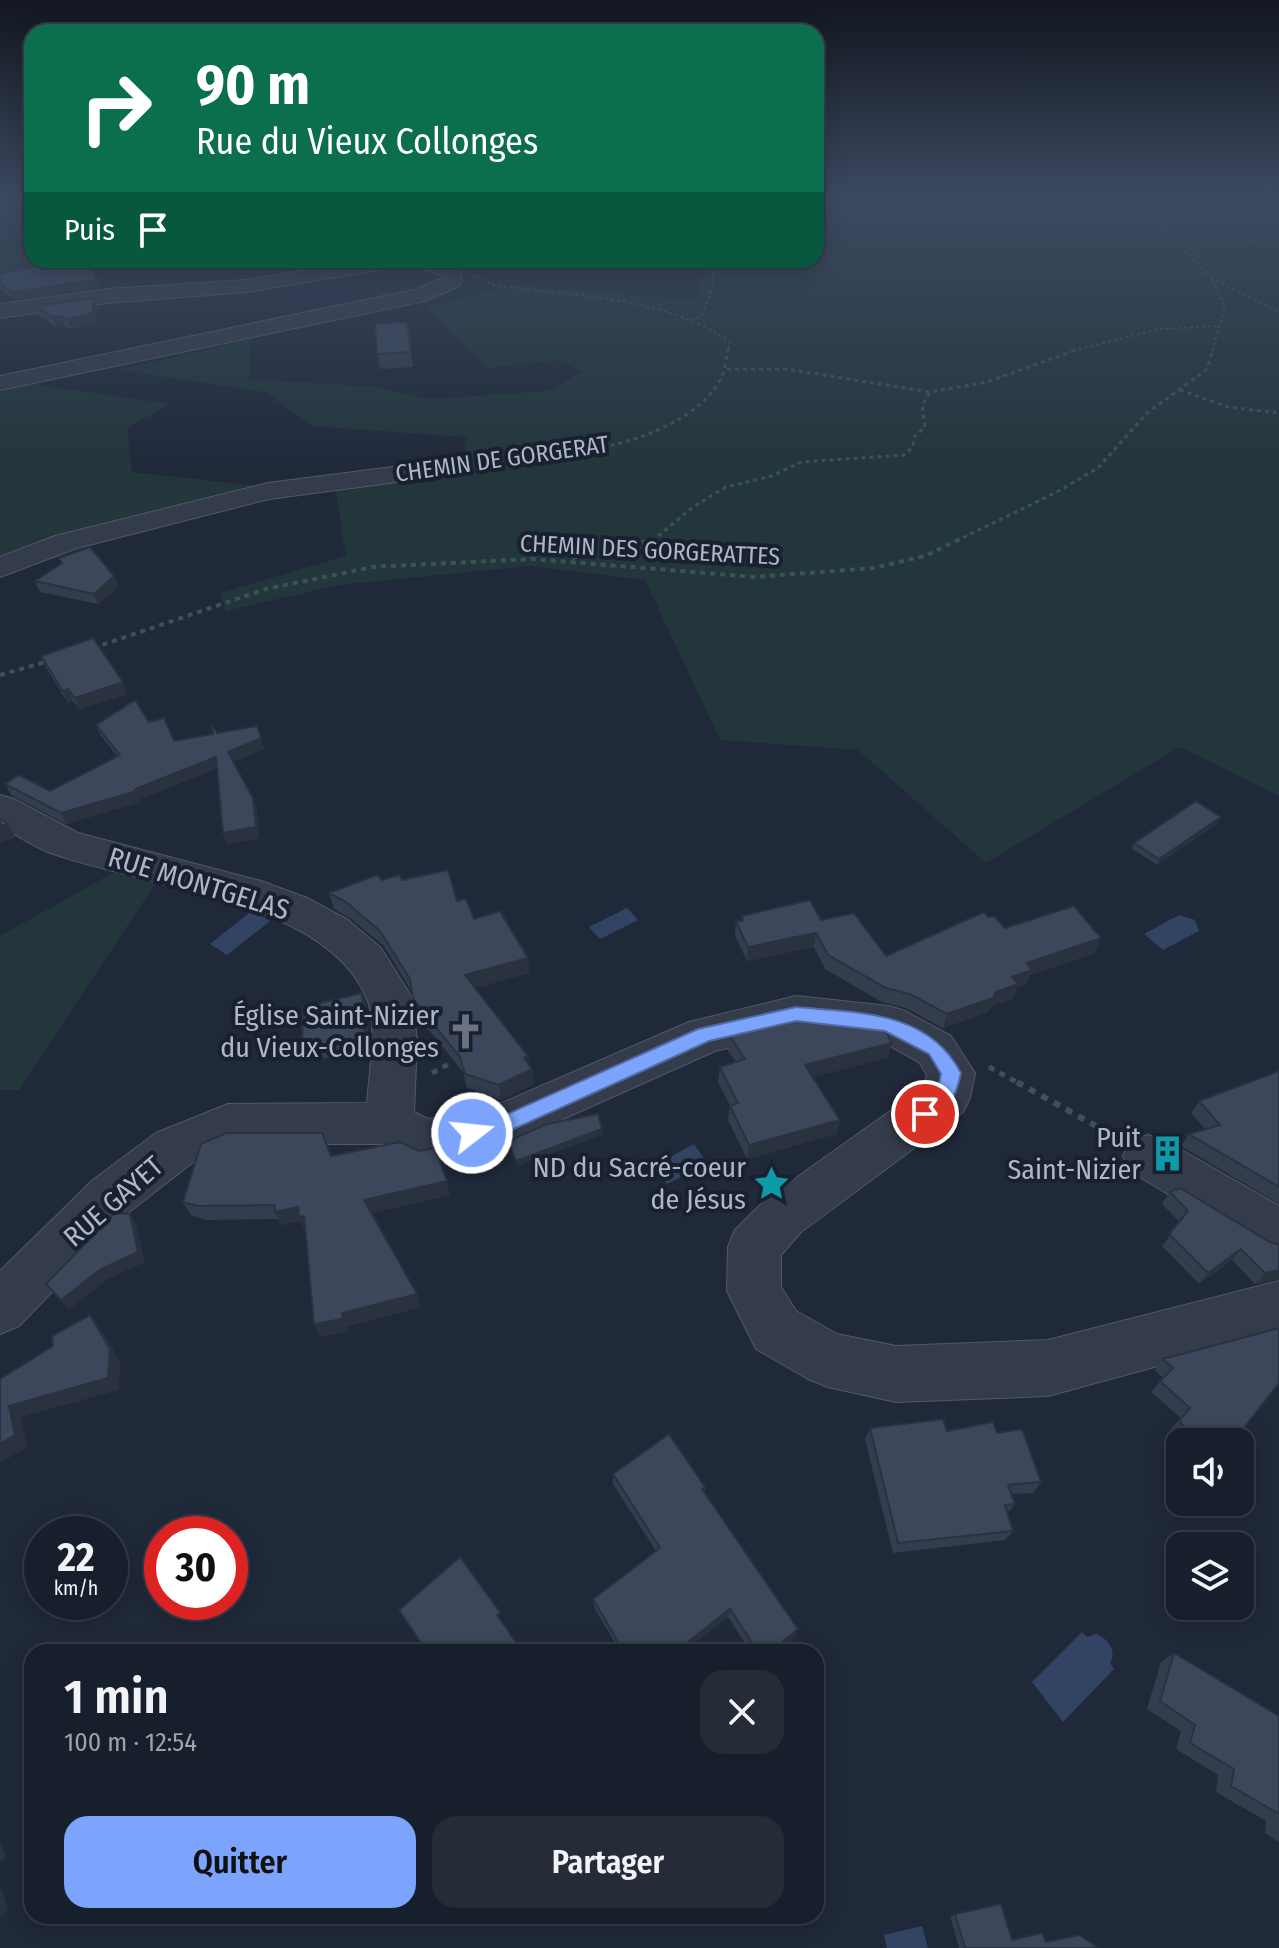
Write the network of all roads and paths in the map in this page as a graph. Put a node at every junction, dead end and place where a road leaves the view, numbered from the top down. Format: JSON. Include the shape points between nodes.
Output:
{"nodes":[{"id":1,"x":192,"y":290,"type":"edge"},
{"id":2,"x":433,"y":290,"type":"edge"},
{"id":3,"x":526,"y":290,"type":"edge"},
{"id":4,"x":711,"y":290,"type":"edge"},
{"id":5,"x":1217,"y":290,"type":"edge"},
{"id":6,"x":1232,"y":290,"type":"edge"},
{"id":7,"x":0,"y":311,"type":"edge"},
{"id":8,"x":1279,"y":312,"type":"edge"},
{"id":9,"x":690,"y":320,"type":"junction"},
{"id":10,"x":1218,"y":326,"type":"junction"},
{"id":11,"x":727,"y":369,"type":"junction"},
{"id":12,"x":0,"y":383,"type":"edge"},
{"id":13,"x":1179,"y":390,"type":"junction"},
{"id":14,"x":930,"y":392,"type":"junction"},
{"id":15,"x":1279,"y":413,"type":"edge"},
{"id":16,"x":447,"y":468,"type":"joint"},
{"id":17,"x":567,"y":560,"type":"junction"},
{"id":18,"x":0,"y":568,"type":"edge"},
{"id":19,"x":84,"y":650,"type":"edge"},
{"id":20,"x":56,"y":659,"type":"edge"},
{"id":21,"x":0,"y":675,"type":"edge"},
{"id":22,"x":0,"y":808,"type":"edge"},
{"id":23,"x":935,"y":1049,"type":"junction"},
{"id":24,"x":449,"y":1064,"type":"edge"},
{"id":25,"x":431,"y":1074,"type":"dead end"},
{"id":26,"x":389,"y":1123,"type":"junction"},
{"id":27,"x":1148,"y":1156,"type":"joint"},
{"id":28,"x":1279,"y":1233,"type":"edge"},
{"id":29,"x":1279,"y":1307,"type":"edge"},
{"id":30,"x":0,"y":1308,"type":"edge"}],
"edges":[{"from":1,"to":7,"type":"street"},
{"from":2,"to":12,"type":"street"},
{"from":3,"to":9,"type":"path"},
{"from":4,"to":9,"type":"path","via":[[702,316]]},
{"from":5,"to":10,"type":"path","name":"CHEMIN DES GORGERATTES","via":[[1225,308]]},
{"from":6,"to":8,"type":"path"},
{"from":9,"to":11,"type":"path","via":[[730,342]]},
{"from":10,"to":13,"type":"path","name":"CHEMIN DES GORGERATTES","via":[[1206,370]]},
{"from":10,"to":14,"type":"path","via":[[1159,329],[1107,340],[987,382]]},
{"from":11,"to":14,"type":"path","via":[[786,369]]},
{"from":11,"to":16,"type":"path","name":"CHEMIN DE GORGERAT","via":[[711,397],[653,433],[549,457]]},
{"from":13,"to":15,"type":"path","via":[[1205,402]]},
{"from":13,"to":17,"type":"path","name":"CHEMIN DES GORGERATTES","via":[[1147,413],[1098,468],[925,556],[874,568],[755,577]]},
{"from":14,"to":17,"type":"path","via":[[922,405],[925,427],[904,455],[801,462],[772,476],[726,487],[651,542]]},
{"from":16,"to":18,"type":"street","name":"CHEMIN DE GORGERAT","via":[[268,491],[66,542]]},
{"from":17,"to":19,"type":"path","name":"CHEMIN DES GORGERATTES","via":[[373,567],[266,589]]},
{"from":20,"to":21,"type":"path"},
{"from":22,"to":26,"type":"street","name":"RUE MONTGELAS","via":[[62,842],[222,883],[319,920],[362,954],[390,998],[394,1071]]},
{"from":23,"to":26,"type":"street","via":[[889,1024],[796,1014],[705,1035],[496,1128],[424,1141]]},
{"from":23,"to":27,"type":"path","via":[[987,1066]]},
{"from":23,"to":29,"type":"street","via":[[951,1073],[946,1098],[783,1216],[754,1247],[754,1291],[776,1330],[828,1360],[896,1374],[1048,1368]]},
{"from":24,"to":25,"type":"path"},
{"from":26,"to":30,"type":"street","name":"RUE GAYET","via":[[228,1124],[174,1148],[111,1196]]},
{"from":27,"to":28,"type":"street"}]}
